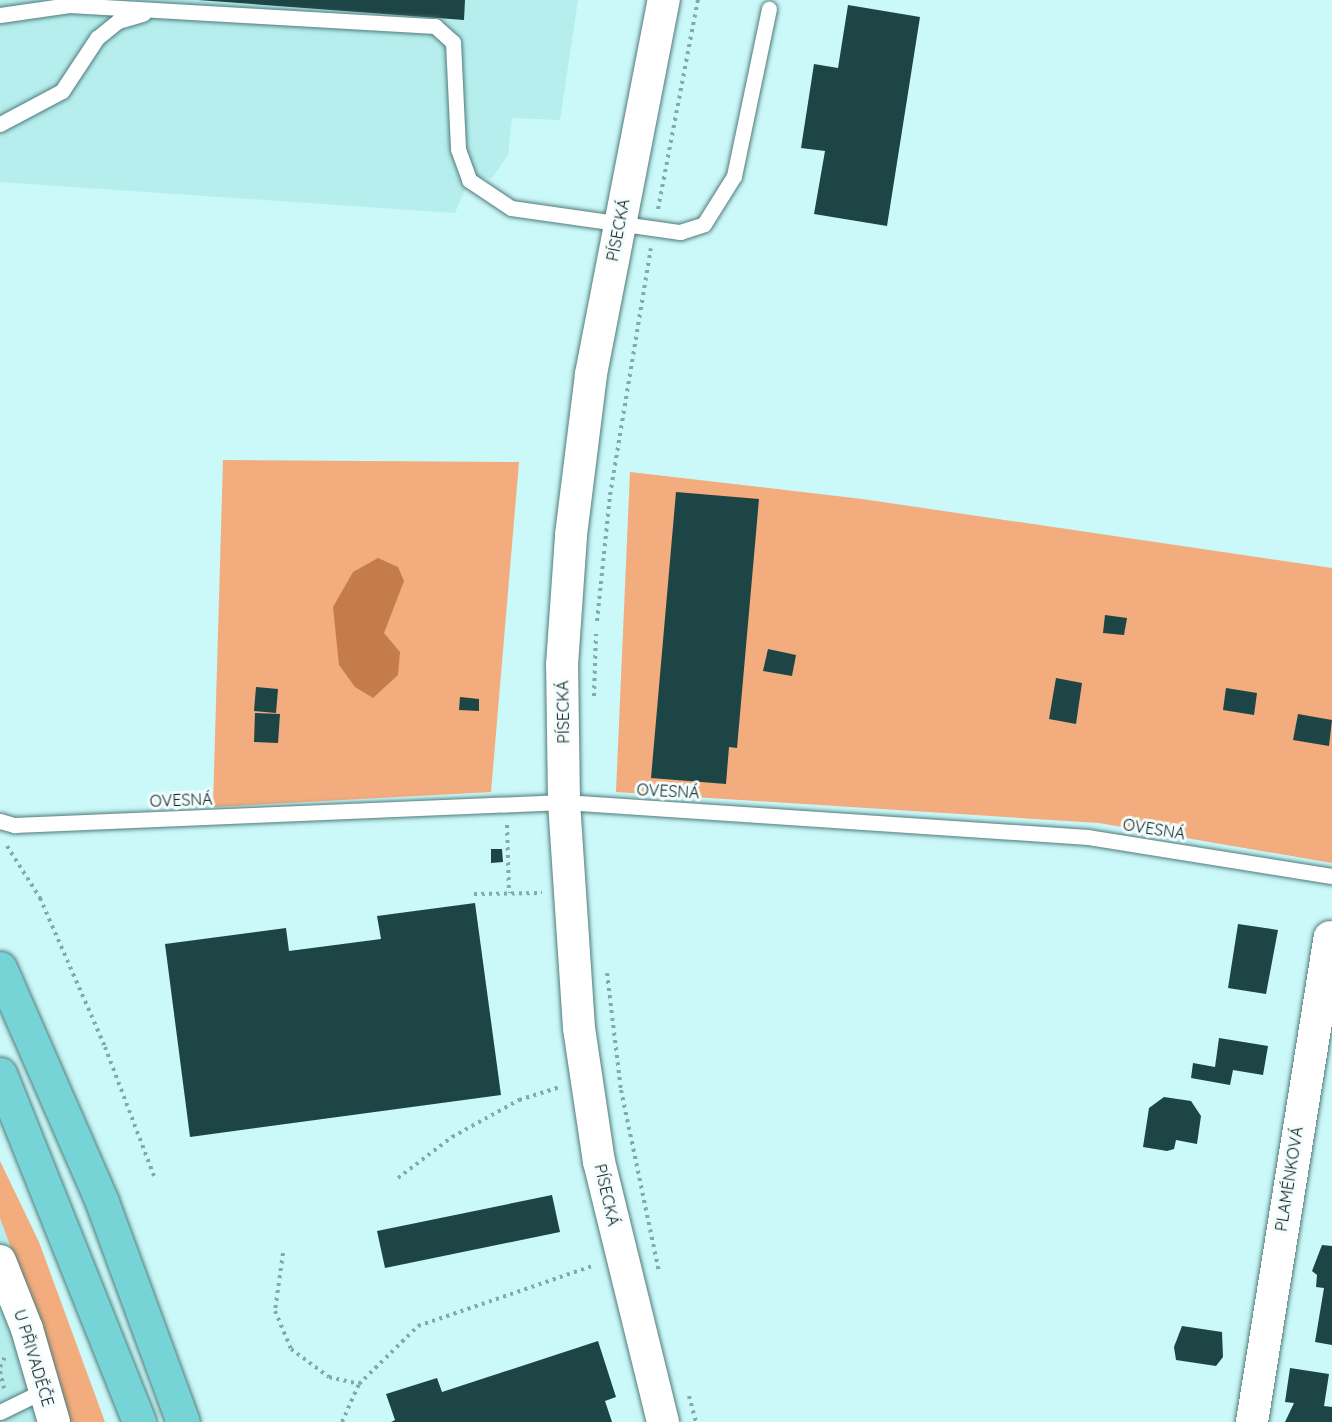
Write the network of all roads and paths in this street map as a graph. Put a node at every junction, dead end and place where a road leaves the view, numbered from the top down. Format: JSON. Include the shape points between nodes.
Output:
{"nodes":[{"id":1,"x":664,"y":0,"type":"edge"},
{"id":2,"x":698,"y":0,"type":"edge"},
{"id":3,"x":769,"y":9,"type":"dead end"},
{"id":4,"x":155,"y":10,"type":"junction"},
{"id":5,"x":0,"y":15,"type":"edge"},
{"id":6,"x":0,"y":124,"type":"edge"},
{"id":7,"x":619,"y":225,"type":"junction"},
{"id":8,"x":655,"y":229,"type":"junction"},
{"id":9,"x":594,"y":707,"type":"dead end"},
{"id":10,"x":564,"y":802,"type":"junction"},
{"id":11,"x":507,"y":805,"type":"junction"},
{"id":12,"x":0,"y":821,"type":"edge"},
{"id":13,"x":0,"y":835,"type":"edge"},
{"id":14,"x":1332,"y":876,"type":"edge"},
{"id":15,"x":570,"y":892,"type":"junction"},
{"id":16,"x":474,"y":894,"type":"dead end"},
{"id":17,"x":509,"y":894,"type":"junction"},
{"id":18,"x":1330,"y":937,"type":"dead end"},
{"id":19,"x":606,"y":963,"type":"dead end"},
{"id":20,"x":0,"y":968,"type":"edge"},
{"id":21,"x":0,"y":1074,"type":"edge"},
{"id":22,"x":586,"y":1078,"type":"junction"},
{"id":23,"x":154,"y":1176,"type":"dead end"},
{"id":24,"x":398,"y":1178,"type":"dead end"},
{"id":25,"x":283,"y":1253,"type":"dead end"},
{"id":26,"x":622,"y":1258,"type":"junction"},
{"id":27,"x":0,"y":1261,"type":"edge"},
{"id":28,"x":659,"y":1275,"type":"dead end"},
{"id":29,"x":359,"y":1384,"type":"junction"},
{"id":30,"x":45,"y":1390,"type":"junction"},
{"id":31,"x":688,"y":1392,"type":"dead end"},
{"id":32,"x":0,"y":1412,"type":"edge"},
{"id":33,"x":54,"y":1422,"type":"edge"},
{"id":34,"x":139,"y":1422,"type":"edge"},
{"id":35,"x":183,"y":1422,"type":"edge"},
{"id":36,"x":342,"y":1422,"type":"edge"},
{"id":37,"x":663,"y":1422,"type":"edge"},
{"id":38,"x":696,"y":1422,"type":"edge"},
{"id":39,"x":1252,"y":1422,"type":"edge"}],
"edges":[{"from":1,"to":7,"type":"street","name":"PÍSECKÁ"},
{"from":2,"to":8,"type":"path"},
{"from":3,"to":8,"type":"lane","via":[[734,176],[704,224],[680,232]]},
{"from":4,"to":5,"type":"lane","via":[[69,5]]},
{"from":4,"to":6,"type":"lane","via":[[118,21],[97,38],[62,91]]},
{"from":4,"to":7,"type":"lane","via":[[435,26],[453,42],[458,149],[469,180],[511,208]]},
{"from":7,"to":8,"type":"lane"},
{"from":7,"to":10,"type":"street","name":"PÍSECKÁ","via":[[591,374],[571,535],[562,665]]},
{"from":8,"to":9,"type":"path","via":[[610,495],[596,628]]},
{"from":10,"to":11,"type":"lane","name":"OVESNÁ"},
{"from":10,"to":14,"type":"lane","name":"OVESNÁ","via":[[1088,837]]},
{"from":10,"to":15,"type":"street","name":"PÍSECKÁ"},
{"from":11,"to":12,"type":"lane","name":"OVESNÁ","via":[[14,825]]},
{"from":11,"to":17,"type":"path"},
{"from":13,"to":23,"type":"path","via":[[40,898],[105,1047]]},
{"from":15,"to":17,"type":"path"},
{"from":15,"to":22,"type":"street","name":"PÍSECKÁ"},
{"from":16,"to":17,"type":"path"},
{"from":18,"to":39,"type":"street","name":"PLAMÉNKOVÁ"},
{"from":19,"to":28,"type":"path","via":[[621,1090]]},
{"from":20,"to":35,"type":"highway","via":[[102,1202]]},
{"from":21,"to":34,"type":"highway"},
{"from":22,"to":24,"type":"path","via":[[519,1100],[452,1137]]},
{"from":22,"to":26,"type":"street","name":"PÍSECKÁ"},
{"from":25,"to":29,"type":"path","via":[[275,1311],[291,1349],[329,1377]]},
{"from":26,"to":29,"type":"path","via":[[556,1275],[418,1326]]},
{"from":26,"to":37,"type":"street","name":"PÍSECKÁ"},
{"from":27,"to":30,"type":"street","name":"U PŘIVADĚČE","via":[[27,1329]]},
{"from":29,"to":36,"type":"path"},
{"from":30,"to":32,"type":"lane"},
{"from":30,"to":33,"type":"street","name":"U PŘIVADĚČE"},
{"from":31,"to":38,"type":"path"}]}
